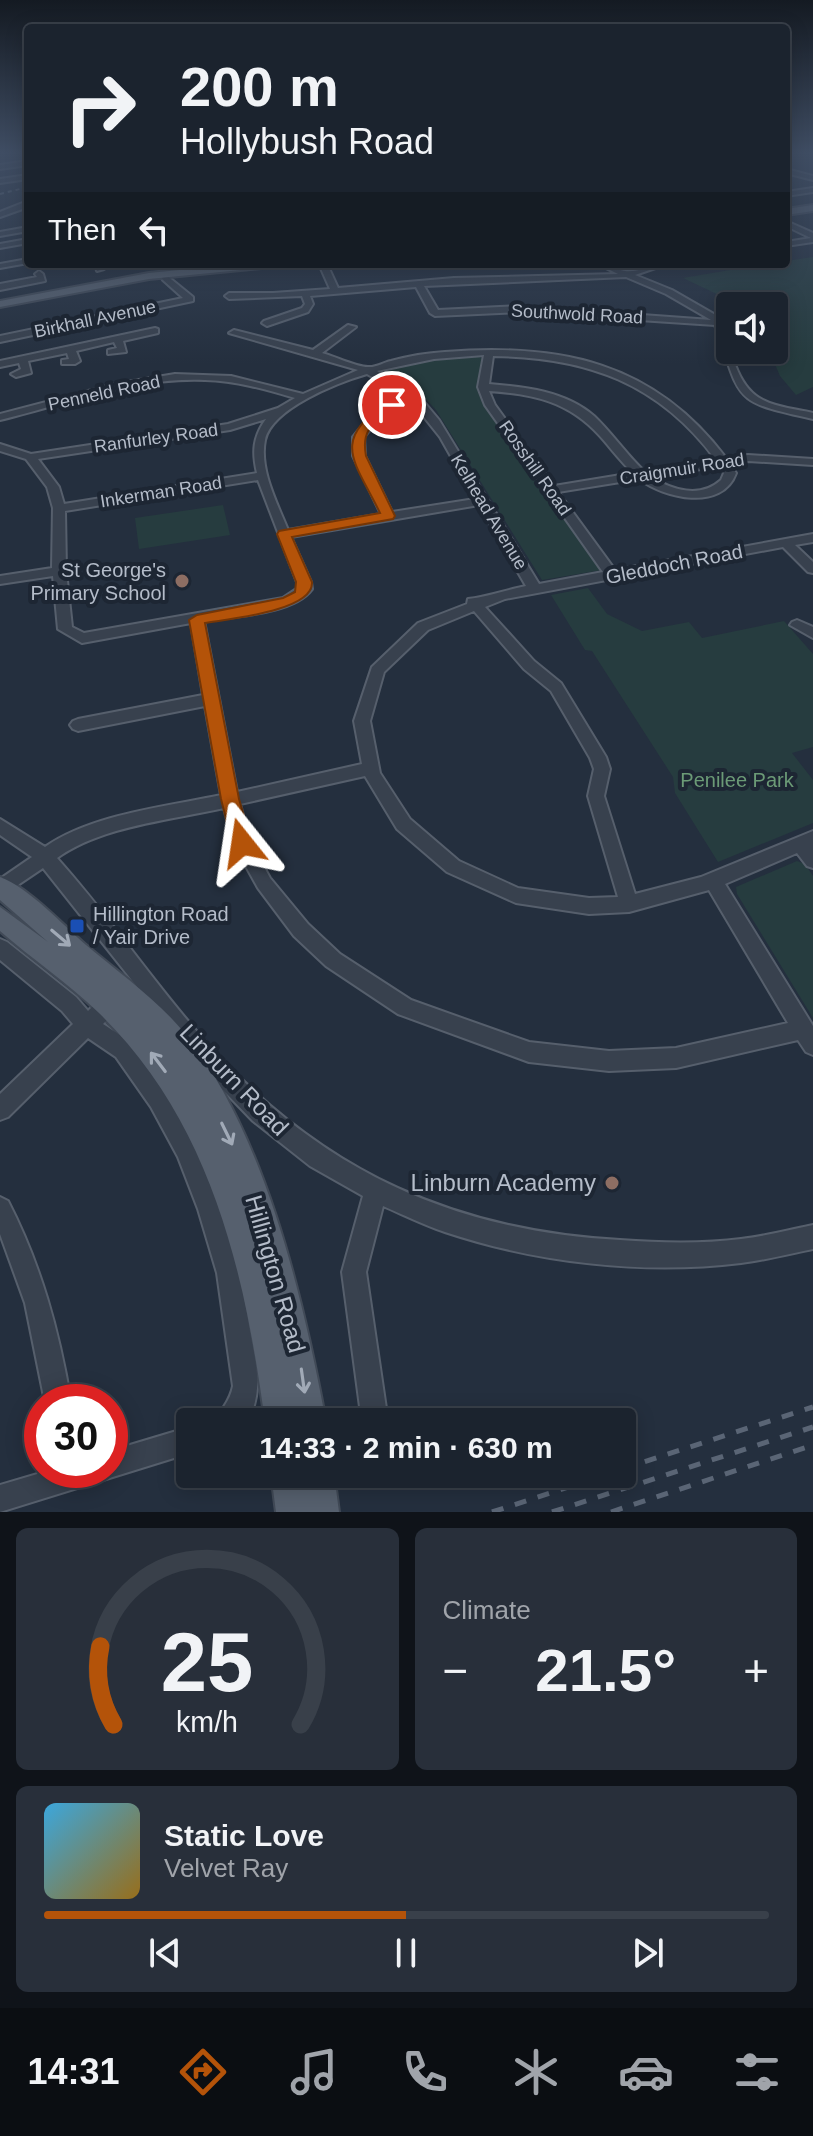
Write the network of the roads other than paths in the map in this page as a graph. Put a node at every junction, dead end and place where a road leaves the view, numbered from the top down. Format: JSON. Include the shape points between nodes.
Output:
{"nodes":[{"id":1,"x":790,"y":225,"type":"edge"},
{"id":2,"x":24,"y":230,"type":"edge"},
{"id":3,"x":0,"y":234,"type":"edge"},
{"id":4,"x":813,"y":238,"type":"edge"},
{"id":5,"x":24,"y":242,"type":"edge"},
{"id":6,"x":790,"y":243,"type":"edge"},
{"id":7,"x":0,"y":246,"type":"edge"},
{"id":8,"x":0,"y":266,"type":"edge"},
{"id":9,"x":24,"y":266,"type":"edge"},
{"id":10,"x":36,"y":268,"type":"edge"},
{"id":11,"x":205,"y":268,"type":"edge"},
{"id":12,"x":219,"y":268,"type":"edge"},
{"id":13,"x":325,"y":268,"type":"edge"},
{"id":14,"x":610,"y":268,"type":"edge"},
{"id":15,"x":649,"y":268,"type":"edge"},
{"id":16,"x":162,"y":274,"type":"junction"},
{"id":17,"x":625,"y":275,"type":"junction"},
{"id":18,"x":418,"y":283,"type":"junction"},
{"id":19,"x":0,"y":287,"type":"edge"},
{"id":20,"x":335,"y":291,"type":"junction"},
{"id":21,"x":305,"y":294,"type":"junction"},
{"id":22,"x":229,"y":296,"type":"dead end"},
{"id":23,"x":0,"y":302,"type":"edge"},
{"id":24,"x":716,"y":320,"type":"edge"},
{"id":25,"x":267,"y":323,"type":"dead end"},
{"id":26,"x":716,"y":323,"type":"edge"},
{"id":27,"x":351,"y":327,"type":"dead end"},
{"id":28,"x":234,"y":333,"type":"dead end"},
{"id":29,"x":0,"y":339,"type":"edge"},
{"id":30,"x":117,"y":339,"type":"junction"},
{"id":31,"x":160,"y":342,"type":"dead end"},
{"id":32,"x":70,"y":349,"type":"junction"},
{"id":33,"x":111,"y":352,"type":"dead end"},
{"id":34,"x":489,"y":353,"type":"junction"},
{"id":35,"x":312,"y":355,"type":"junction"},
{"id":36,"x":23,"y":360,"type":"junction"},
{"id":37,"x":65,"y":362,"type":"dead end"},
{"id":38,"x":0,"y":364,"type":"edge"},
{"id":39,"x":731,"y":364,"type":"edge"},
{"id":40,"x":366,"y":370,"type":"junction"},
{"id":41,"x":16,"y":374,"type":"dead end"},
{"id":42,"x":483,"y":387,"type":"junction"},
{"id":43,"x":303,"y":397,"type":"junction"},
{"id":44,"x":414,"y":397,"type":"junction"},
{"id":45,"x":280,"y":411,"type":"junction"},
{"id":46,"x":813,"y":416,"type":"edge"},
{"id":47,"x":0,"y":417,"type":"edge"},
{"id":48,"x":0,"y":447,"type":"edge"},
{"id":49,"x":30,"y":457,"type":"junction"},
{"id":50,"x":724,"y":462,"type":"junction"},
{"id":51,"x":813,"y":462,"type":"edge"},
{"id":52,"x":262,"y":476,"type":"junction"},
{"id":53,"x":638,"y":476,"type":"junction"},
{"id":54,"x":551,"y":490,"type":"junction"},
{"id":55,"x":482,"y":501,"type":"junction"},
{"id":56,"x":59,"y":508,"type":"junction"},
{"id":57,"x":388,"y":516,"type":"junction"},
{"id":58,"x":284,"y":534,"type":"junction"},
{"id":59,"x":813,"y":538,"type":"edge"},
{"id":60,"x":786,"y":543,"type":"junction"},
{"id":61,"x":813,"y":569,"type":"edge"},
{"id":62,"x":59,"y":571,"type":"junction"},
{"id":63,"x":612,"y":576,"type":"junction"},
{"id":64,"x":0,"y":580,"type":"edge"},
{"id":65,"x":535,"y":590,"type":"junction"},
{"id":66,"x":473,"y":602,"type":"junction"},
{"id":67,"x":197,"y":620,"type":"junction"},
{"id":68,"x":797,"y":625,"type":"dead end"},
{"id":69,"x":813,"y":633,"type":"edge"},
{"id":70,"x":211,"y":699,"type":"junction"},
{"id":71,"x":78,"y":725,"type":"dead end"},
{"id":72,"x":367,"y":769,"type":"junction"},
{"id":73,"x":230,"y":799,"type":"junction"},
{"id":74,"x":0,"y":826,"type":"edge"},
{"id":75,"x":806,"y":840,"type":"edge"},
{"id":76,"x":44,"y":856,"type":"junction"},
{"id":77,"x":813,"y":861,"type":"edge"},
{"id":78,"x":713,"y":881,"type":"junction"},
{"id":79,"x":0,"y":888,"type":"edge"},
{"id":80,"x":629,"y":904,"type":"junction"},
{"id":81,"x":0,"y":917,"type":"edge"},
{"id":82,"x":0,"y":948,"type":"edge"},
{"id":83,"x":106,"y":1006,"type":"junction"},
{"id":84,"x":808,"y":1037,"type":"edge"},
{"id":85,"x":0,"y":1109,"type":"edge"},
{"id":86,"x":375,"y":1193,"type":"junction"},
{"id":87,"x":0,"y":1209,"type":"edge"},
{"id":88,"x":813,"y":1237,"type":"edge"},
{"id":89,"x":54,"y":1384,"type":"edge"},
{"id":90,"x":240,"y":1408,"type":"edge"},
{"id":91,"x":280,"y":1408,"type":"edge"},
{"id":92,"x":307,"y":1408,"type":"edge"},
{"id":93,"x":373,"y":1408,"type":"edge"},
{"id":94,"x":176,"y":1444,"type":"edge"},
{"id":95,"x":128,"y":1459,"type":"edge"},
{"id":96,"x":29,"y":1488,"type":"edge"},
{"id":97,"x":290,"y":1488,"type":"edge"},
{"id":98,"x":319,"y":1488,"type":"edge"},
{"id":99,"x":0,"y":1499,"type":"edge"},
{"id":100,"x":293,"y":1512,"type":"edge"},
{"id":101,"x":322,"y":1512,"type":"edge"}],
"edges":[{"from":1,"to":4,"type":"street"},
{"from":2,"to":3,"type":"street"},
{"from":4,"to":6,"type":"street"},
{"from":5,"to":7,"type":"street"},
{"from":8,"to":9,"type":"street"},
{"from":10,"to":19,"type":"street","via":[[42,279]]},
{"from":11,"to":16,"type":"main road"},
{"from":12,"to":16,"type":"main road"},
{"from":13,"to":20,"type":"street"},
{"from":14,"to":17,"type":"street"},
{"from":15,"to":17,"type":"street"},
{"from":16,"to":23,"type":"main road"},
{"from":16,"to":29,"type":"street","name":"Birkhall Avenue","via":[[190,299]]},
{"from":17,"to":18,"type":"street"},
{"from":17,"to":24,"type":"street","via":[[669,292]]},
{"from":18,"to":20,"type":"street"},
{"from":18,"to":26,"type":"street","name":"Southwold Road","via":[[435,313],[518,309]]},
{"from":20,"to":21,"type":"street"},
{"from":21,"to":22,"type":"street","via":[[242,301]]},
{"from":21,"to":25,"type":"street","via":[[305,310]]},
{"from":27,"to":35,"type":"street"},
{"from":28,"to":35,"type":"street","name":"Kelhead Avenue"},
{"from":30,"to":31,"type":"street","via":[[154,329]]},
{"from":30,"to":32,"type":"street"},
{"from":30,"to":33,"type":"street","via":[[123,350]]},
{"from":32,"to":36,"type":"street"},
{"from":32,"to":37,"type":"street","via":[[75,361]]},
{"from":34,"to":40,"type":"street","via":[[412,359]]},
{"from":34,"to":42,"type":"street"},
{"from":34,"to":50,"type":"street","via":[[573,361],[632,380],[676,409]]},
{"from":35,"to":40,"type":"street","name":"Kelhead Avenue"},
{"from":36,"to":38,"type":"street"},
{"from":36,"to":41,"type":"street","via":[[27,371]]},
{"from":39,"to":46,"type":"street","via":[[739,389],[760,404]]},
{"from":40,"to":43,"type":"street"},
{"from":40,"to":44,"type":"street","name":"Kelhead Avenue"},
{"from":42,"to":53,"type":"street","via":[[533,392],[571,405],[592,420]]},
{"from":42,"to":54,"type":"street","name":"Rosshill Road","via":[[490,405]]},
{"from":43,"to":45,"type":"street"},
{"from":43,"to":47,"type":"street","name":"Penneld Road","via":[[229,378],[173,378]]},
{"from":44,"to":55,"type":"street","name":"Kelhead Avenue"},
{"from":44,"to":57,"type":"street","via":[[380,411],[358,437],[359,456]]},
{"from":45,"to":49,"type":"street","name":"Ranfurley Road","via":[[230,427]]},
{"from":45,"to":52,"type":"street","via":[[260,438]]},
{"from":48,"to":49,"type":"street"},
{"from":49,"to":56,"type":"street","via":[[53,487]]},
{"from":50,"to":51,"type":"street","name":"Craigmuir Road"},
{"from":50,"to":53,"type":"street","name":"Craigmuir Road"},
{"from":50,"to":53,"type":"street","via":[[730,473],[726,485],[698,494],[663,490]]},
{"from":52,"to":56,"type":"street","name":"Inkerman Road"},
{"from":52,"to":58,"type":"street"},
{"from":53,"to":54,"type":"street","name":"Craigmuir Road"},
{"from":54,"to":63,"type":"street","name":"Rosshill Road"},
{"from":55,"to":57,"type":"street"},
{"from":55,"to":65,"type":"street","name":"Kelhead Avenue"},
{"from":56,"to":62,"type":"street"},
{"from":57,"to":58,"type":"street"},
{"from":58,"to":67,"type":"street","via":[[304,582],[300,595]]},
{"from":59,"to":60,"type":"street","name":"Gleddoch Road"},
{"from":60,"to":61,"type":"street"},
{"from":60,"to":63,"type":"street","name":"Gleddoch Road"},
{"from":62,"to":64,"type":"street"},
{"from":62,"to":67,"type":"street","via":[[65,629],[82,638]]},
{"from":63,"to":65,"type":"street","name":"Gleddoch Road"},
{"from":65,"to":66,"type":"street","name":"Gleddoch Road"},
{"from":66,"to":72,"type":"street","name":"Gleddoch Road","via":[[413,633],[379,669],[360,725]]},
{"from":66,"to":80,"type":"street","via":[[556,687],[598,757],[602,769],[596,796]]},
{"from":67,"to":70,"type":"street"},
{"from":68,"to":69,"type":"street"},
{"from":70,"to":71,"type":"street"},
{"from":70,"to":73,"type":"street"},
{"from":72,"to":73,"type":"street"},
{"from":72,"to":80,"type":"street","via":[[401,824],[462,873],[541,901],[587,907]]},
{"from":73,"to":76,"type":"street","via":[[95,830]]},
{"from":73,"to":84,"type":"street","via":[[242,843],[280,905],[333,960],[405,1007],[529,1052],[609,1061],[676,1058]]},
{"from":74,"to":76,"type":"street","name":"Linburn Road"},
{"from":75,"to":77,"type":"street"},
{"from":75,"to":78,"type":"street"},
{"from":76,"to":79,"type":"street"},
{"from":76,"to":86,"type":"street","name":"Linburn Road","via":[[208,1060],[261,1114],[307,1152]]},
{"from":78,"to":80,"type":"street"},
{"from":78,"to":84,"type":"street"},
{"from":79,"to":83,"type":"main road","name":"Hillington Road","one_way":true},
{"from":81,"to":83,"type":"main road","name":"Hillington Road"},
{"from":82,"to":83,"type":"street","via":[[69,1004]]},
{"from":83,"to":85,"type":"street"},
{"from":83,"to":90,"type":"street","via":[[123,1050],[159,1099],[186,1150],[210,1209],[229,1273],[246,1386]]},
{"from":91,"to":83,"type":"main road","name":"Hillington Road","one_way":true,"via":[[273,1353],[239,1215],[209,1144],[159,1061]]},
{"from":83,"to":92,"type":"main road","name":"Hillington Road","one_way":true,"via":[[180,1048],[227,1133],[263,1215],[292,1319]]},
{"from":86,"to":88,"type":"street","name":"Linburn Road","via":[[434,1219],[499,1237],[632,1255],[733,1252]]},
{"from":86,"to":93,"type":"street","via":[[354,1272]]},
{"from":87,"to":89,"type":"street","via":[[37,1295]]},
{"from":94,"to":95,"type":"street"},
{"from":96,"to":99,"type":"street"},
{"from":97,"to":100,"type":"main road"},
{"from":98,"to":101,"type":"main road"}]}
